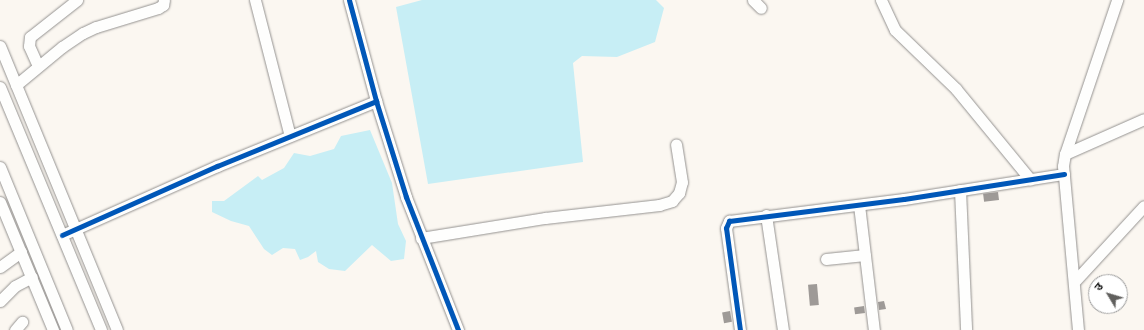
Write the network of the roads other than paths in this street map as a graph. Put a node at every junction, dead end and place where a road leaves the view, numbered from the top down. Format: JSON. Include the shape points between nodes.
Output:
{"nodes":[{"id":1,"x":77,"y":0,"type":"edge"},
{"id":2,"x":164,"y":0,"type":"edge"},
{"id":3,"x":255,"y":0,"type":"edge"},
{"id":4,"x":349,"y":0,"type":"edge"},
{"id":5,"x":881,"y":0,"type":"edge"},
{"id":6,"x":1117,"y":0,"type":"edge"},
{"id":7,"x":0,"y":46,"type":"edge"},
{"id":8,"x":38,"y":66,"type":"junction"},
{"id":9,"x":16,"y":85,"type":"junction"},
{"id":10,"x":0,"y":87,"type":"edge"},
{"id":11,"x":376,"y":101,"type":"junction"},
{"id":12,"x":1144,"y":119,"type":"edge"},
{"id":13,"x":290,"y":136,"type":"junction"},
{"id":14,"x":676,"y":144,"type":"dead end"},
{"id":15,"x":1065,"y":154,"type":"junction"},
{"id":16,"x":0,"y":167,"type":"edge"},
{"id":17,"x":1064,"y":174,"type":"junction"},
{"id":18,"x":1030,"y":179,"type":"junction"},
{"id":19,"x":960,"y":190,"type":"junction"},
{"id":20,"x":0,"y":202,"type":"edge"},
{"id":21,"x":859,"y":205,"type":"junction"},
{"id":22,"x":1144,"y":206,"type":"edge"},
{"id":23,"x":766,"y":215,"type":"junction"},
{"id":24,"x":76,"y":229,"type":"junction"},
{"id":25,"x":62,"y":236,"type":"junction"},
{"id":26,"x":421,"y":238,"type":"junction"},
{"id":27,"x":21,"y":252,"type":"junction"},
{"id":28,"x":865,"y":255,"type":"junction"},
{"id":29,"x":826,"y":259,"type":"dead end"},
{"id":30,"x":0,"y":267,"type":"edge"},
{"id":31,"x":32,"y":277,"type":"junction"},
{"id":32,"x":1074,"y":282,"type":"junction"},
{"id":33,"x":0,"y":301,"type":"edge"},
{"id":34,"x":53,"y":330,"type":"edge"},
{"id":35,"x":67,"y":330,"type":"edge"},
{"id":36,"x":101,"y":330,"type":"edge"},
{"id":37,"x":117,"y":330,"type":"edge"},
{"id":38,"x":458,"y":330,"type":"edge"},
{"id":39,"x":740,"y":330,"type":"edge"},
{"id":40,"x":783,"y":330,"type":"edge"},
{"id":41,"x":874,"y":330,"type":"edge"},
{"id":42,"x":966,"y":330,"type":"edge"},
{"id":43,"x":1078,"y":330,"type":"edge"}],
"edges":[{"from":1,"to":8,"type":"street","via":[[30,38],[29,46]]},
{"from":2,"to":8,"type":"street","via":[[163,5],[158,8],[96,27],[72,40]]},
{"from":3,"to":13,"type":"street"},
{"from":4,"to":11,"type":"street"},
{"from":5,"to":18,"type":"street","via":[[895,30],[956,89]]},
{"from":6,"to":15,"type":"street"},
{"from":7,"to":9,"type":"street"},
{"from":8,"to":9,"type":"street"},
{"from":9,"to":24,"type":"street"},
{"from":10,"to":25,"type":"street"},
{"from":11,"to":13,"type":"street"},
{"from":11,"to":26,"type":"street"},
{"from":12,"to":15,"type":"street"},
{"from":13,"to":24,"type":"street"},
{"from":14,"to":26,"type":"street","via":[[682,182],[679,194],[672,201],[659,205],[545,218]]},
{"from":15,"to":17,"type":"street"},
{"from":16,"to":35,"type":"street"},
{"from":17,"to":18,"type":"street"},
{"from":17,"to":32,"type":"street"},
{"from":18,"to":19,"type":"street"},
{"from":19,"to":21,"type":"street"},
{"from":19,"to":42,"type":"street"},
{"from":20,"to":27,"type":"street"},
{"from":21,"to":23,"type":"street"},
{"from":21,"to":28,"type":"street"},
{"from":22,"to":32,"type":"street"},
{"from":23,"to":39,"type":"street","via":[[732,219],[726,223]]},
{"from":23,"to":40,"type":"street"},
{"from":24,"to":25,"type":"street"},
{"from":24,"to":37,"type":"street"},
{"from":25,"to":36,"type":"street"},
{"from":26,"to":38,"type":"street"},
{"from":27,"to":30,"type":"street"},
{"from":27,"to":31,"type":"street"},
{"from":28,"to":29,"type":"street"},
{"from":28,"to":41,"type":"street"},
{"from":31,"to":33,"type":"street","via":[[16,286]]},
{"from":31,"to":34,"type":"street"},
{"from":32,"to":43,"type":"street"}]}
